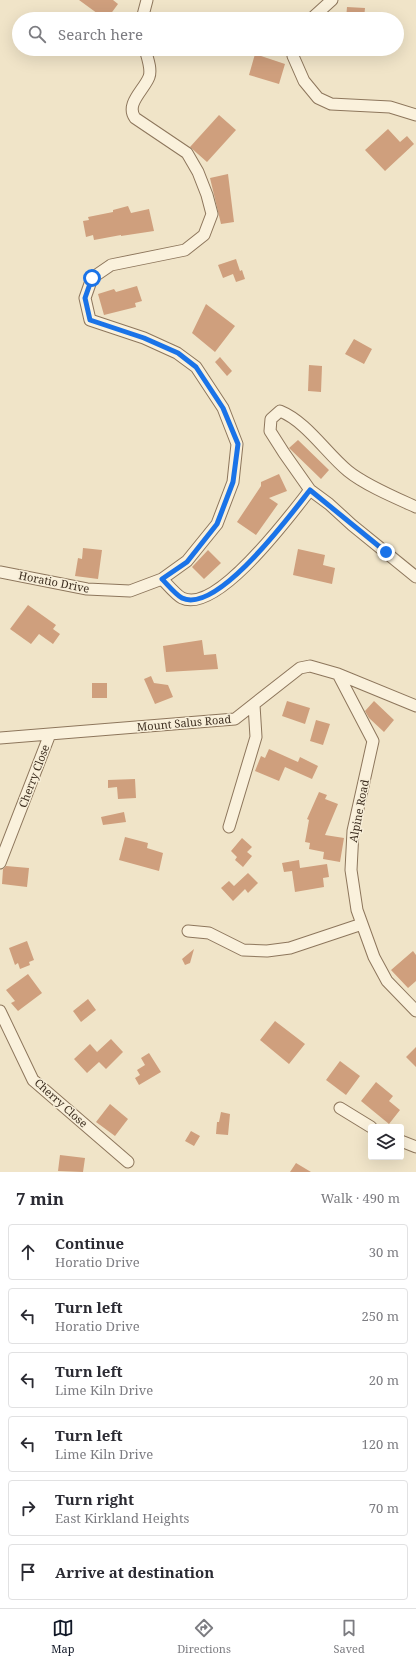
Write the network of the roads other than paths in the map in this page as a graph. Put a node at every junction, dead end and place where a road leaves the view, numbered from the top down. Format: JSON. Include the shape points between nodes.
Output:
{"nodes":[{"id":1,"x":147,"y":0,"type":"edge"},
{"id":2,"x":332,"y":0,"type":"edge"},
{"id":3,"x":144,"y":12,"type":"edge"},
{"id":4,"x":319,"y":12,"type":"edge"},
{"id":5,"x":147,"y":56,"type":"edge"},
{"id":6,"x":293,"y":56,"type":"edge"},
{"id":7,"x":416,"y":115,"type":"edge"},
{"id":8,"x":310,"y":490,"type":"junction"},
{"id":9,"x":416,"y":507,"type":"edge"},
{"id":10,"x":0,"y":572,"type":"edge"},
{"id":11,"x":416,"y":577,"type":"edge"},
{"id":12,"x":162,"y":579,"type":"junction"},
{"id":13,"x":338,"y":674,"type":"junction"},
{"id":14,"x":254,"y":705,"type":"junction"},
{"id":15,"x":416,"y":706,"type":"edge"},
{"id":16,"x":50,"y":734,"type":"junction"},
{"id":17,"x":0,"y":738,"type":"edge"},
{"id":18,"x":228,"y":827,"type":"dead end"},
{"id":19,"x":0,"y":863,"type":"edge"},
{"id":20,"x":362,"y":924,"type":"junction"},
{"id":21,"x":188,"y":931,"type":"dead end"},
{"id":22,"x":0,"y":1011,"type":"edge"},
{"id":23,"x":416,"y":1011,"type":"edge"},
{"id":24,"x":340,"y":1108,"type":"dead end"},
{"id":25,"x":368,"y":1125,"type":"edge"},
{"id":26,"x":404,"y":1142,"type":"edge"},
{"id":27,"x":416,"y":1148,"type":"edge"},
{"id":28,"x":128,"y":1162,"type":"dead end"}],
"edges":[{"from":1,"to":3,"type":"street"},
{"from":2,"to":4,"type":"street"},
{"from":5,"to":12,"type":"street","name":"Horatio Drive","via":[[149,76],[132,106],[132,114],[186,153],[208,195],[212,214],[204,235],[185,250],[111,265],[92,278],[85,298],[90,320],[144,338],[178,353],[196,367],[223,408],[238,444],[233,482],[217,524],[187,562]]},
{"from":6,"to":7,"type":"street","via":[[304,81],[318,98],[331,104],[390,107]]},
{"from":8,"to":9,"type":"street","via":[[270,431],[271,419],[280,411],[293,416],[350,473]]},
{"from":8,"to":11,"type":"street"},
{"from":8,"to":12,"type":"street","via":[[262,550],[231,581],[194,600],[182,598]]},
{"from":10,"to":12,"type":"street","name":"Horatio Drive","via":[[87,589],[130,591]]},
{"from":13,"to":14,"type":"street","name":"Mount Salus Road","via":[[310,666],[300,668]]},
{"from":13,"to":15,"type":"street","name":"Mount Salus Road"},
{"from":13,"to":20,"type":"street","name":"Alpine Road","via":[[373,742],[353,831],[351,870],[357,910]]},
{"from":14,"to":16,"type":"street","name":"Mount Salus Road","via":[[234,719]]},
{"from":14,"to":18,"type":"street","via":[[256,737]]},
{"from":16,"to":17,"type":"street","name":"Mount Salus Road"},
{"from":16,"to":19,"type":"street","name":"Cherry Close"},
{"from":20,"to":21,"type":"street","via":[[290,948],[267,951],[243,950],[209,933]]},
{"from":20,"to":23,"type":"street","name":"Alpine Road","via":[[374,957],[387,981]]},
{"from":22,"to":28,"type":"street","name":"Cherry Close","via":[[33,1080]]},
{"from":24,"to":25,"type":"street"},
{"from":26,"to":27,"type":"street"}]}
